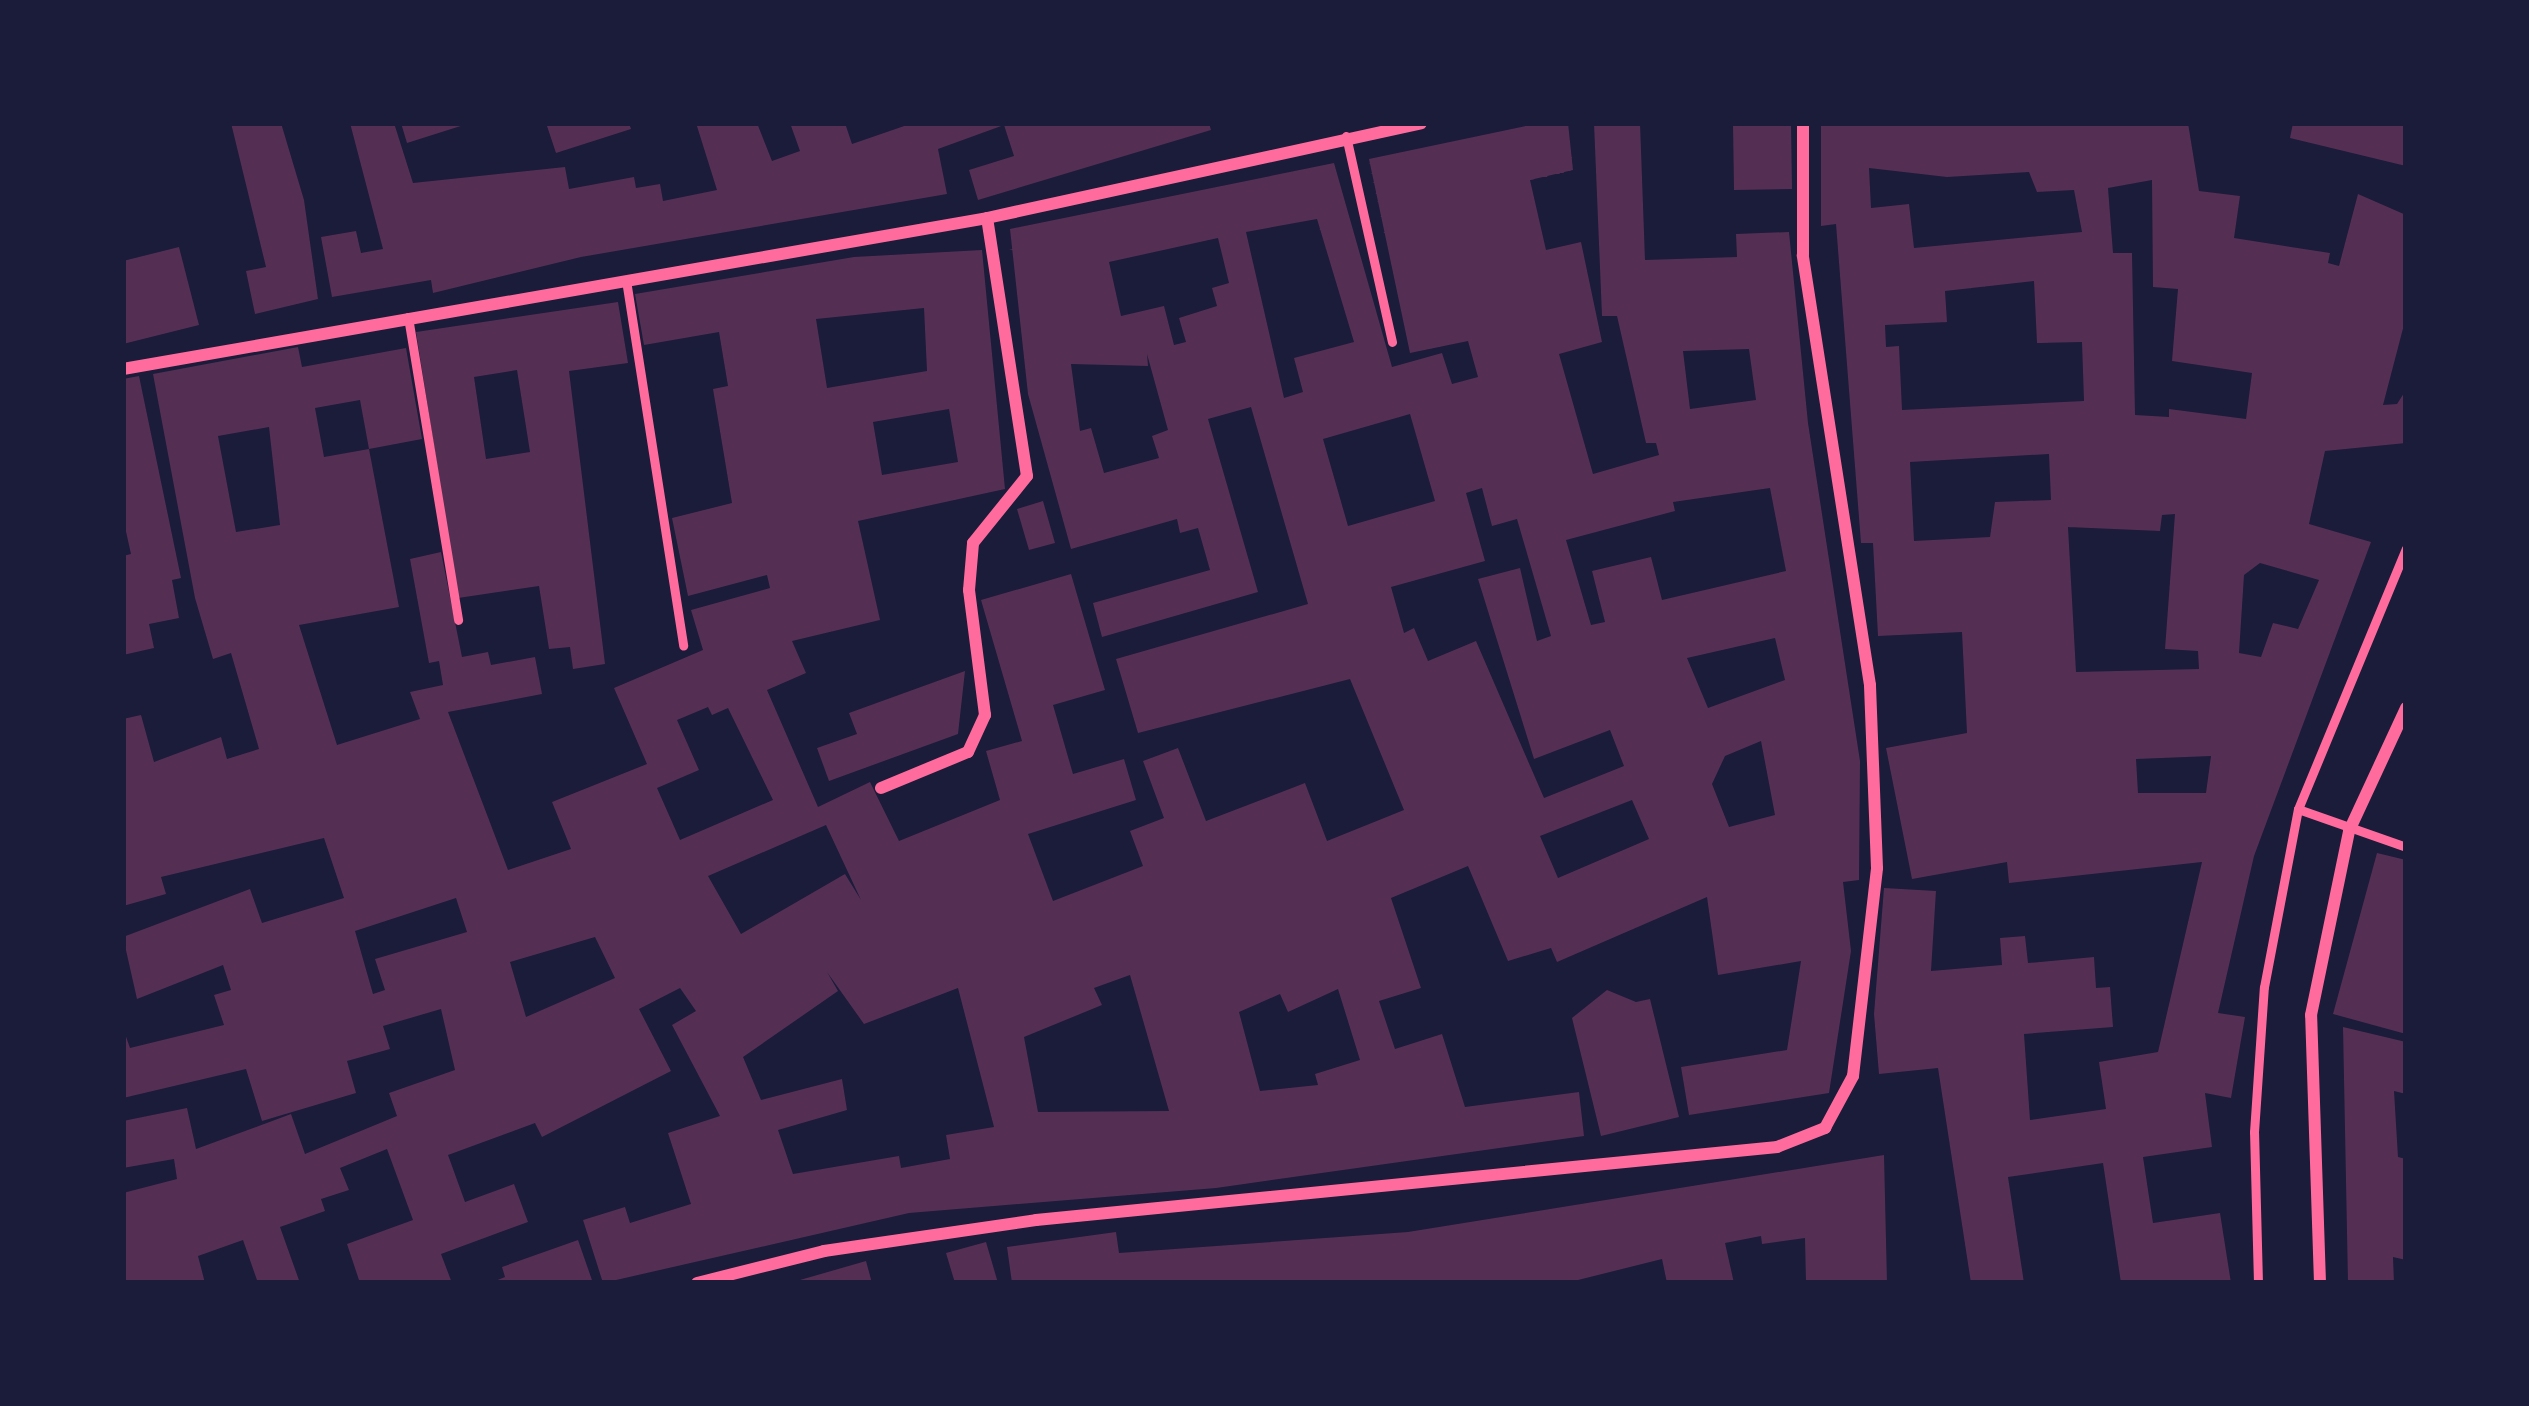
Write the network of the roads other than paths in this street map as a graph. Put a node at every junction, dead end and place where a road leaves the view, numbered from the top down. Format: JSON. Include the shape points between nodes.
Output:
{"nodes":[{"id":1,"x":1421,"y":123,"type":"edge"},
{"id":2,"x":1804,"y":123,"type":"edge"},
{"id":3,"x":1346,"y":136,"type":"junction"},
{"id":4,"x":987,"y":218,"type":"junction"},
{"id":5,"x":626,"y":280,"type":"junction"},
{"id":6,"x":408,"y":316,"type":"junction"},
{"id":7,"x":1392,"y":343,"type":"dead end"},
{"id":8,"x":123,"y":369,"type":"edge"},
{"id":9,"x":2406,"y":548,"type":"edge"},
{"id":10,"x":458,"y":620,"type":"dead end"},
{"id":11,"x":683,"y":646,"type":"dead end"},
{"id":12,"x":2406,"y":708,"type":"edge"},
{"id":13,"x":881,"y":788,"type":"dead end"},
{"id":14,"x":2298,"y":809,"type":"junction"},
{"id":15,"x":2349,"y":831,"type":"junction"},
{"id":16,"x":2406,"y":848,"type":"edge"},
{"id":17,"x":697,"y":1283,"type":"edge"},
{"id":18,"x":2258,"y":1283,"type":"edge"},
{"id":19,"x":2320,"y":1283,"type":"edge"}],
"edges":[{"from":1,"to":3,"type":"street"},
{"from":2,"to":17,"type":"street","via":[[1804,255],[1870,686],[1876,868],[1852,1076],[1825,1128],[1777,1148],[1036,1220],[824,1251]]},
{"from":3,"to":4,"type":"street"},
{"from":3,"to":7,"type":"lane"},
{"from":4,"to":5,"type":"street"},
{"from":4,"to":13,"type":"street","via":[[1027,476],[973,543],[969,590],[985,715],[968,752]]},
{"from":5,"to":6,"type":"street"},
{"from":5,"to":11,"type":"lane"},
{"from":6,"to":8,"type":"street"},
{"from":6,"to":10,"type":"lane"},
{"from":9,"to":14,"type":"lane"},
{"from":12,"to":15,"type":"street"},
{"from":14,"to":15,"type":"lane"},
{"from":14,"to":18,"type":"lane","via":[[2264,987],[2254,1132]]},
{"from":15,"to":16,"type":"lane"},
{"from":15,"to":19,"type":"street","via":[[2311,1015]]}]}
